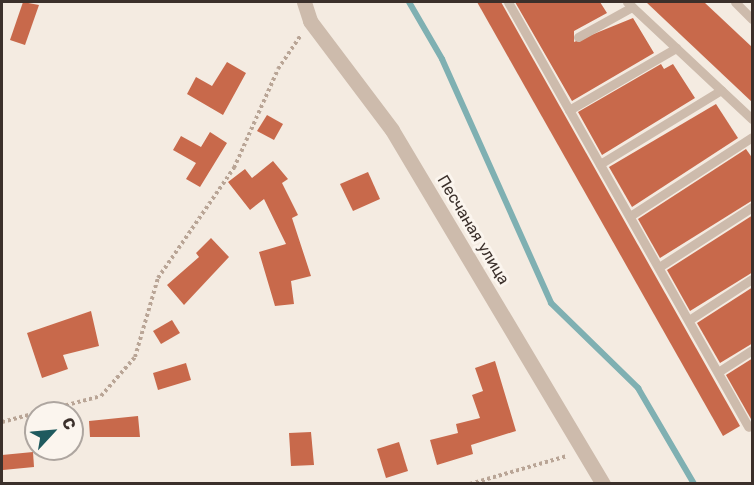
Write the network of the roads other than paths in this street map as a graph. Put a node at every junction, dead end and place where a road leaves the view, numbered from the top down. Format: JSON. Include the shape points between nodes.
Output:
{"nodes":[{"id":1,"x":304,"y":2,"type":"edge"},
{"id":2,"x":508,"y":2,"type":"edge"},
{"id":3,"x":735,"y":2,"type":"edge"},
{"id":4,"x":630,"y":4,"type":"edge"},
{"id":5,"x":753,"y":19,"type":"edge"},
{"id":6,"x":578,"y":37,"type":"dead end"},
{"id":7,"x":676,"y":48,"type":"junction"},
{"id":8,"x":721,"y":90,"type":"junction"},
{"id":9,"x":569,"y":110,"type":"junction"},
{"id":10,"x":753,"y":119,"type":"edge"},
{"id":11,"x":753,"y":137,"type":"edge"},
{"id":12,"x":600,"y":164,"type":"junction"},
{"id":13,"x":753,"y":207,"type":"edge"},
{"id":14,"x":630,"y":216,"type":"junction"},
{"id":15,"x":659,"y":267,"type":"junction"},
{"id":16,"x":753,"y":279,"type":"edge"},
{"id":17,"x":689,"y":320,"type":"junction"},
{"id":18,"x":753,"y":350,"type":"edge"},
{"id":19,"x":718,"y":372,"type":"junction"},
{"id":20,"x":748,"y":427,"type":"dead end"},
{"id":21,"x":603,"y":483,"type":"edge"}],
"edges":[{"from":1,"to":21,"type":"street","name":"Песчаная улица","via":[[310,21],[392,130]]},
{"from":2,"to":9,"type":"lane"},
{"from":3,"to":5,"type":"lane"},
{"from":4,"to":6,"type":"lane"},
{"from":4,"to":7,"type":"lane"},
{"from":7,"to":8,"type":"lane"},
{"from":7,"to":9,"type":"lane"},
{"from":8,"to":10,"type":"lane"},
{"from":8,"to":12,"type":"lane"},
{"from":9,"to":12,"type":"lane"},
{"from":11,"to":14,"type":"lane"},
{"from":12,"to":14,"type":"lane"},
{"from":13,"to":15,"type":"lane"},
{"from":14,"to":15,"type":"lane"},
{"from":15,"to":17,"type":"lane"},
{"from":16,"to":17,"type":"lane"},
{"from":17,"to":19,"type":"lane"},
{"from":18,"to":19,"type":"lane"},
{"from":19,"to":20,"type":"lane"}]}
